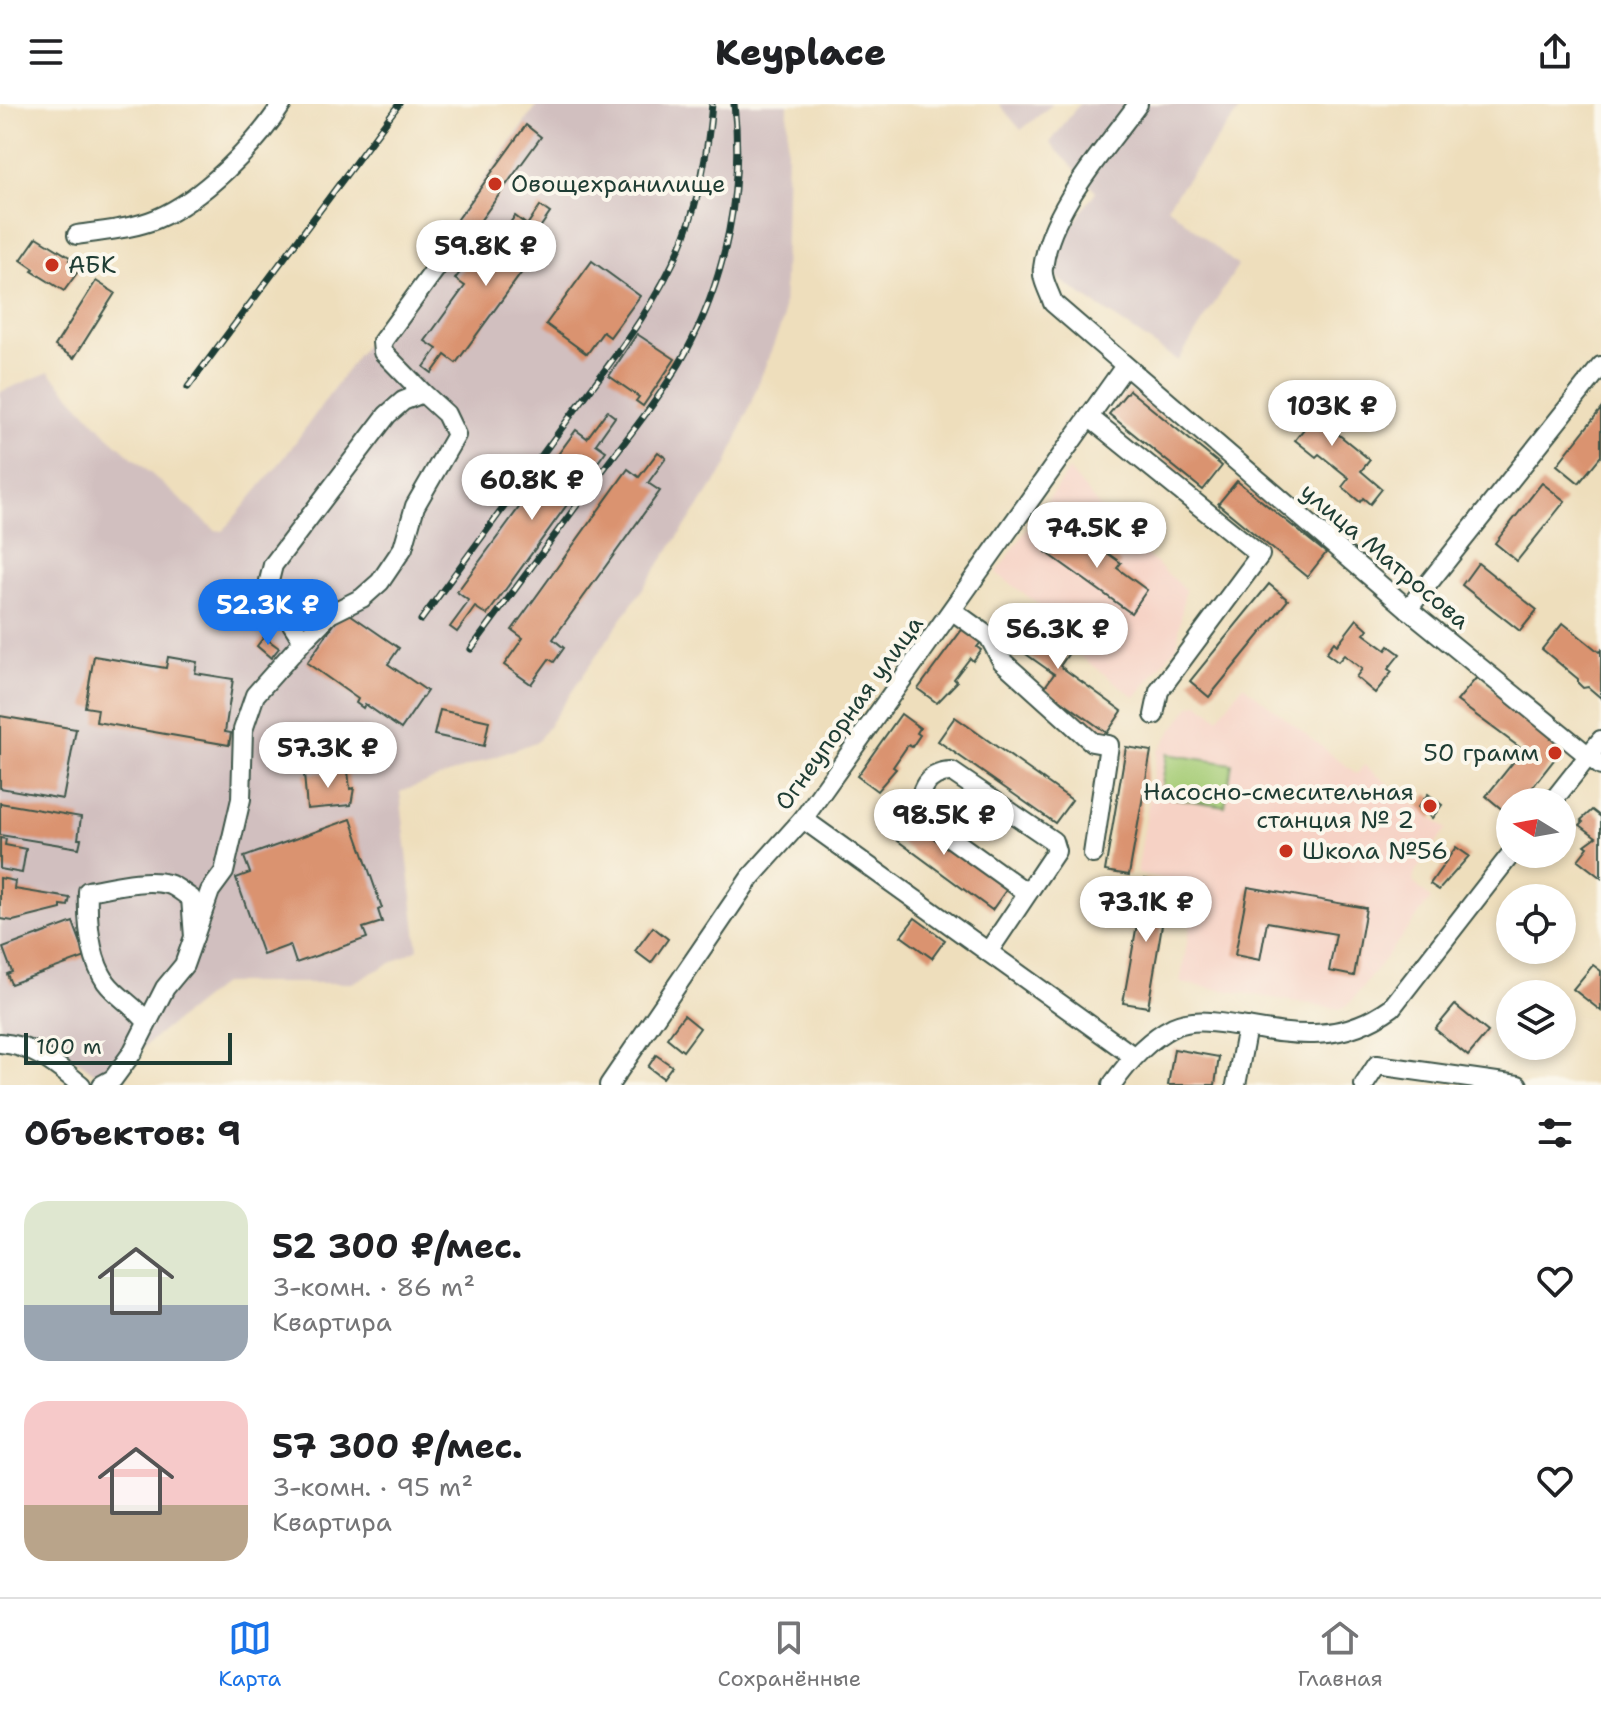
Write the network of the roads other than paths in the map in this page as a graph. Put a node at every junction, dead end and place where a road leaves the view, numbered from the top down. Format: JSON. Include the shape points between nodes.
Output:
{"nodes":[{"id":1,"x":282,"y":104,"type":"edge"},
{"id":2,"x":1138,"y":104,"type":"edge"},
{"id":3,"x":77,"y":235,"type":"dead end"},
{"id":4,"x":458,"y":238,"type":"dead end"},
{"id":5,"x":1125,"y":366,"type":"junction"},
{"id":6,"x":1601,"y":366,"type":"edge"},
{"id":7,"x":423,"y":393,"type":"junction"},
{"id":8,"x":1089,"y":417,"type":"junction"},
{"id":9,"x":1408,"y":609,"type":"junction"},
{"id":10,"x":953,"y":611,"type":"junction"},
{"id":11,"x":303,"y":641,"type":"junction"},
{"id":12,"x":1154,"y":715,"type":"dead end"},
{"id":13,"x":1601,"y":740,"type":"edge"},
{"id":14,"x":1594,"y":761,"type":"edge"},
{"id":15,"x":1566,"y":788,"type":"edge"},
{"id":16,"x":803,"y":819,"type":"junction"},
{"id":17,"x":1093,"y":854,"type":"dead end"},
{"id":18,"x":1500,"y":868,"type":"edge"},
{"id":19,"x":1027,"y":893,"type":"junction"},
{"id":20,"x":194,"y":937,"type":"junction"},
{"id":21,"x":988,"y":952,"type":"junction"},
{"id":22,"x":146,"y":1021,"type":"junction"},
{"id":23,"x":1247,"y":1027,"type":"junction"},
{"id":24,"x":0,"y":1043,"type":"edge"},
{"id":25,"x":1133,"y":1056,"type":"junction"},
{"id":26,"x":81,"y":1085,"type":"edge"},
{"id":27,"x":102,"y":1085,"type":"edge"},
{"id":28,"x":609,"y":1085,"type":"edge"},
{"id":29,"x":1112,"y":1085,"type":"edge"},
{"id":30,"x":1236,"y":1085,"type":"edge"},
{"id":31,"x":1364,"y":1085,"type":"edge"},
{"id":32,"x":1518,"y":1085,"type":"edge"}],
"edges":[{"from":1,"to":3,"type":"street","via":[[249,148],[178,207],[144,223]]},
{"from":2,"to":5,"type":"street","name":"улица Матросова","via":[[1071,197],[1053,230],[1042,272],[1053,303]]},
{"from":4,"to":7,"type":"street","via":[[382,342],[383,352]]},
{"from":5,"to":8,"type":"street","name":"Огнеупорная улица"},
{"from":5,"to":9,"type":"street","name":"улица Матросова"},
{"from":6,"to":9,"type":"street"},
{"from":7,"to":11,"type":"street","via":[[387,415],[273,565],[271,591]]},
{"from":7,"to":11,"type":"street","via":[[446,414],[456,435],[415,506],[403,548],[371,592],[330,614]]},
{"from":8,"to":10,"type":"street","name":"Огнеупорная улица"},
{"from":8,"to":12,"type":"street","via":[[1260,555],[1159,691]]},
{"from":9,"to":14,"type":"street","name":"улица Матросова"},
{"from":10,"to":16,"type":"street","name":"Огнеупорная улица"},
{"from":10,"to":17,"type":"street","via":[[989,637],[1002,661],[1092,742],[1109,745]]},
{"from":11,"to":20,"type":"street","via":[[255,695],[245,718],[241,799],[224,872],[210,891]]},
{"from":13,"to":14,"type":"street"},
{"from":14,"to":15,"type":"street"},
{"from":16,"to":21,"type":"street"},
{"from":16,"to":28,"type":"street","name":"Огнеупорная улица","via":[[750,878]]},
{"from":18,"to":23,"type":"street","via":[[1392,1007],[1374,1020],[1331,1034]]},
{"from":19,"to":19,"type":"street","via":[[1056,851],[1053,841],[952,772],[929,779],[920,793],[924,819]]},
{"from":19,"to":21,"type":"street"},
{"from":20,"to":22,"type":"street","via":[[184,965]]},
{"from":20,"to":22,"type":"street","via":[[191,898],[170,884],[88,891],[91,945],[106,982]]},
{"from":21,"to":25,"type":"street"},
{"from":22,"to":27,"type":"street","via":[[132,1053]]},
{"from":23,"to":25,"type":"street","via":[[1190,1022]]},
{"from":23,"to":30,"type":"street"},
{"from":24,"to":26,"type":"street","via":[[40,1054]]},
{"from":25,"to":29,"type":"street"},
{"from":31,"to":32,"type":"street","via":[[1377,1065]]}]}
